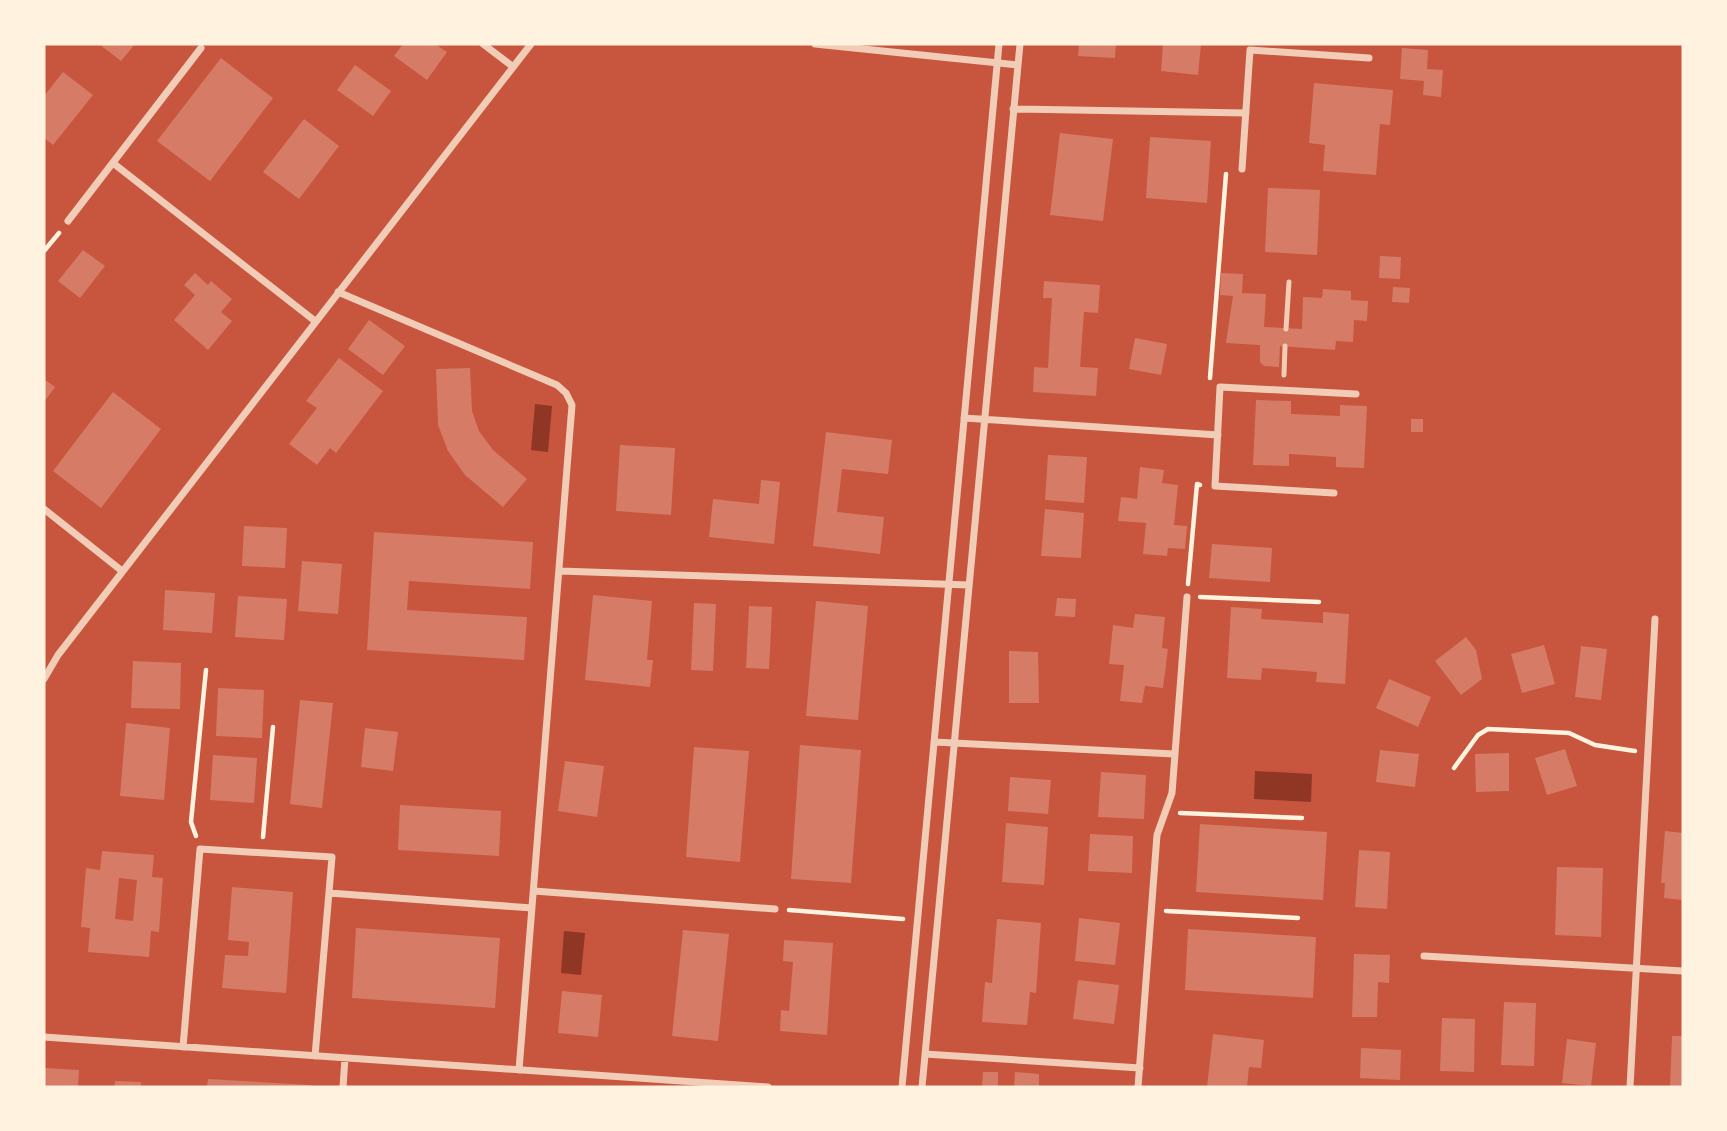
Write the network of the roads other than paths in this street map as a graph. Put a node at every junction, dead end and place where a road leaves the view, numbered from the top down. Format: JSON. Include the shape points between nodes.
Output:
{"nodes":[{"id":1,"x":483,"y":44,"type":"edge"},
{"id":2,"x":531,"y":44,"type":"edge"},
{"id":3,"x":815,"y":44,"type":"edge"},
{"id":4,"x":999,"y":44,"type":"edge"},
{"id":5,"x":1020,"y":44,"type":"edge"},
{"id":6,"x":201,"y":48,"type":"dead end"},
{"id":7,"x":1369,"y":58,"type":"dead end"},
{"id":8,"x":997,"y":62,"type":"junction"},
{"id":9,"x":1018,"y":65,"type":"junction"},
{"id":10,"x":512,"y":66,"type":"junction"},
{"id":11,"x":1013,"y":109,"type":"junction"},
{"id":12,"x":1246,"y":114,"type":"junction"},
{"id":13,"x":113,"y":163,"type":"junction"},
{"id":14,"x":1242,"y":169,"type":"road end"},
{"id":15,"x":68,"y":221,"type":"road end"},
{"id":16,"x":1289,"y":282,"type":"dead end"},
{"id":17,"x":338,"y":292,"type":"junction"},
{"id":18,"x":315,"y":321,"type":"junction"},
{"id":19,"x":1286,"y":329,"type":"dead end"},
{"id":20,"x":1285,"y":346,"type":"dead end"},
{"id":21,"x":1284,"y":375,"type":"dead end"},
{"id":22,"x":1356,"y":394,"type":"dead end"},
{"id":23,"x":964,"y":418,"type":"junction"},
{"id":24,"x":985,"y":420,"type":"junction"},
{"id":25,"x":1218,"y":435,"type":"junction"},
{"id":26,"x":1334,"y":492,"type":"dead end"},
{"id":27,"x":44,"y":509,"type":"edge"},
{"id":28,"x":122,"y":571,"type":"junction"},
{"id":29,"x":560,"y":571,"type":"junction"},
{"id":30,"x":949,"y":584,"type":"junction"},
{"id":31,"x":969,"y":585,"type":"junction"},
{"id":32,"x":1187,"y":597,"type":"road end"},
{"id":33,"x":1655,"y":619,"type":"dead end"},
{"id":34,"x":44,"y":680,"type":"edge"},
{"id":35,"x":934,"y":742,"type":"junction"},
{"id":36,"x":954,"y":743,"type":"junction"},
{"id":37,"x":1174,"y":754,"type":"junction"},
{"id":38,"x":534,"y":891,"type":"junction"},
{"id":39,"x":329,"y":893,"type":"junction"},
{"id":40,"x":532,"y":908,"type":"junction"},
{"id":41,"x":775,"y":909,"type":"road end"},
{"id":42,"x":1424,"y":956,"type":"dead end"},
{"id":43,"x":1637,"y":968,"type":"junction"},
{"id":44,"x":1683,"y":971,"type":"edge"},
{"id":45,"x":44,"y":1037,"type":"edge"},
{"id":46,"x":183,"y":1046,"type":"junction"},
{"id":47,"x":925,"y":1054,"type":"junction"},
{"id":48,"x":315,"y":1056,"type":"junction"},
{"id":49,"x":345,"y":1058,"type":"junction"},
{"id":50,"x":1140,"y":1068,"type":"junction"},
{"id":51,"x":519,"y":1070,"type":"junction"},
{"id":52,"x":679,"y":1084,"type":"edge"},
{"id":53,"x":343,"y":1087,"type":"edge"},
{"id":54,"x":768,"y":1087,"type":"edge"},
{"id":55,"x":902,"y":1087,"type":"edge"},
{"id":56,"x":922,"y":1087,"type":"edge"},
{"id":57,"x":1138,"y":1087,"type":"edge"},
{"id":58,"x":1630,"y":1087,"type":"edge"}],
"edges":[{"from":1,"to":10,"type":"street"},
{"from":2,"to":10,"type":"street"},
{"from":3,"to":8,"type":"street"},
{"from":4,"to":8,"type":"street"},
{"from":5,"to":9,"type":"street"},
{"from":6,"to":13,"type":"street"},
{"from":7,"to":12,"type":"street","via":[[1250,50]]},
{"from":8,"to":9,"type":"street"},
{"from":8,"to":23,"type":"street"},
{"from":9,"to":11,"type":"street"},
{"from":10,"to":17,"type":"street"},
{"from":11,"to":12,"type":"street"},
{"from":11,"to":24,"type":"street"},
{"from":12,"to":14,"type":"street"},
{"from":13,"to":15,"type":"street"},
{"from":13,"to":18,"type":"street"},
{"from":16,"to":19,"type":"lane"},
{"from":17,"to":18,"type":"street"},
{"from":17,"to":29,"type":"street","via":[[557,385],[566,393],[573,410]]},
{"from":18,"to":28,"type":"street"},
{"from":20,"to":21,"type":"lane"},
{"from":22,"to":25,"type":"street","via":[[1220,387]]},
{"from":23,"to":24,"type":"street"},
{"from":23,"to":30,"type":"street"},
{"from":24,"to":25,"type":"street"},
{"from":24,"to":31,"type":"street"},
{"from":25,"to":26,"type":"street","via":[[1215,486]]},
{"from":27,"to":28,"type":"street"},
{"from":28,"to":34,"type":"street"},
{"from":29,"to":30,"type":"street"},
{"from":29,"to":38,"type":"street"},
{"from":30,"to":31,"type":"street"},
{"from":30,"to":35,"type":"street"},
{"from":31,"to":36,"type":"street"},
{"from":32,"to":37,"type":"street"},
{"from":33,"to":43,"type":"street"},
{"from":35,"to":36,"type":"street"},
{"from":35,"to":55,"type":"street"},
{"from":36,"to":37,"type":"street"},
{"from":36,"to":47,"type":"street"},
{"from":37,"to":50,"type":"street","via":[[1172,793],[1158,832]]},
{"from":38,"to":40,"type":"street"},
{"from":38,"to":41,"type":"street"},
{"from":39,"to":40,"type":"street"},
{"from":39,"to":46,"type":"street","via":[[332,857],[200,849]]},
{"from":39,"to":48,"type":"street"},
{"from":40,"to":51,"type":"street"},
{"from":42,"to":43,"type":"street"},
{"from":43,"to":44,"type":"street"},
{"from":43,"to":58,"type":"street"},
{"from":45,"to":46,"type":"street"},
{"from":46,"to":48,"type":"street"},
{"from":47,"to":50,"type":"street"},
{"from":47,"to":56,"type":"street"},
{"from":48,"to":49,"type":"street"},
{"from":49,"to":51,"type":"street"},
{"from":49,"to":53,"type":"street"},
{"from":50,"to":57,"type":"street"},
{"from":51,"to":52,"type":"street"},
{"from":52,"to":54,"type":"street"}]}
